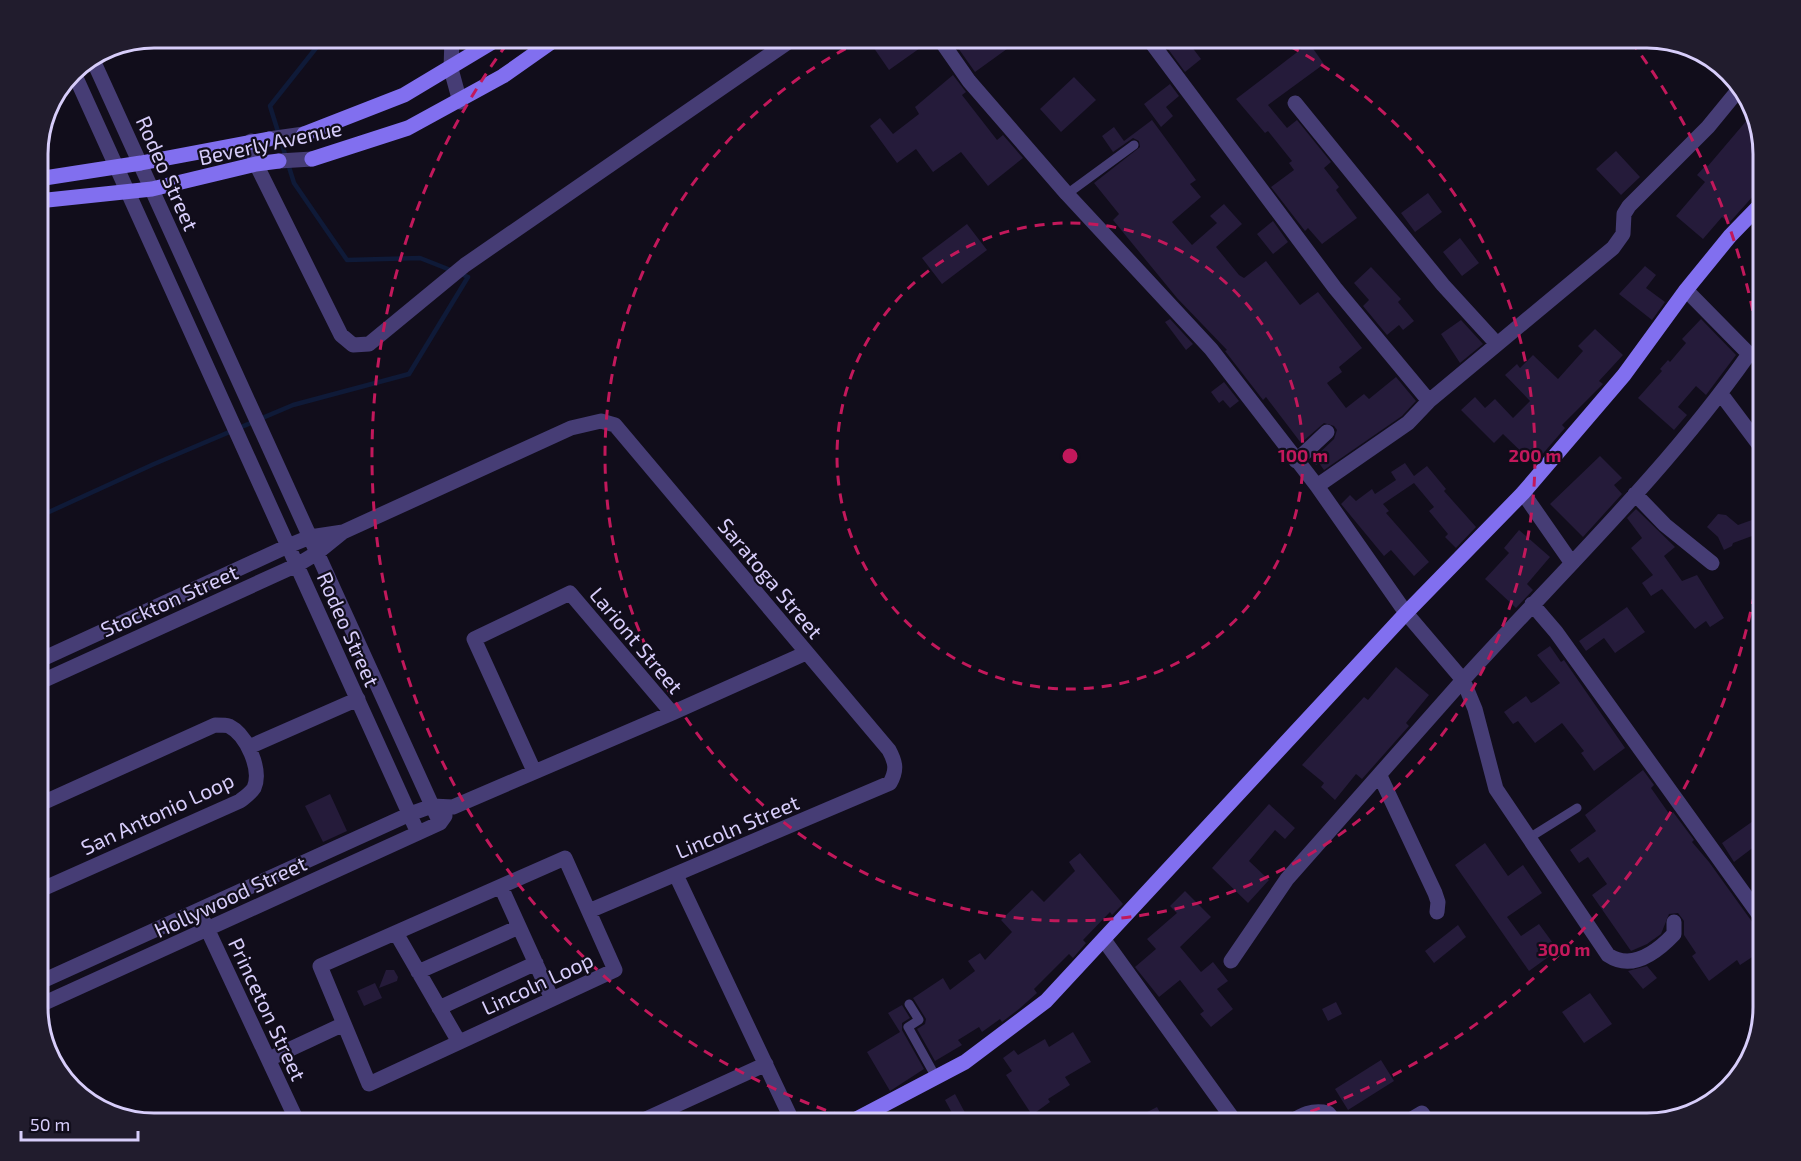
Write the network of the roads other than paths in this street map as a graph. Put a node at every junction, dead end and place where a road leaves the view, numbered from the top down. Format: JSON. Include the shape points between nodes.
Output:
{"nodes":[{"id":1,"x":452,"y":48,"type":"edge"},
{"id":2,"x":484,"y":48,"type":"edge"},
{"id":3,"x":543,"y":48,"type":"edge"},
{"id":4,"x":780,"y":48,"type":"edge"},
{"id":5,"x":946,"y":48,"type":"edge"},
{"id":6,"x":1155,"y":48,"type":"edge"},
{"id":7,"x":96,"y":66,"type":"edge"},
{"id":8,"x":451,"y":69,"type":"junction"},
{"id":9,"x":77,"y":81,"type":"edge"},
{"id":10,"x":1735,"y":95,"type":"edge"},
{"id":11,"x":460,"y":102,"type":"junction"},
{"id":12,"x":1295,"y":103,"type":"dead end"},
{"id":13,"x":251,"y":141,"type":"junction"},
{"id":14,"x":1134,"y":145,"type":"dead end"},
{"id":15,"x":141,"y":163,"type":"junction"},
{"id":16,"x":256,"y":164,"type":"junction"},
{"id":17,"x":116,"y":167,"type":"junction"},
{"id":18,"x":48,"y":177,"type":"edge"},
{"id":19,"x":152,"y":189,"type":"junction"},
{"id":20,"x":128,"y":192,"type":"junction"},
{"id":21,"x":1067,"y":194,"type":"junction"},
{"id":22,"x":48,"y":200,"type":"edge"},
{"id":23,"x":1753,"y":213,"type":"edge"},
{"id":24,"x":1686,"y":290,"type":"junction"},
{"id":25,"x":1497,"y":344,"type":"junction"},
{"id":26,"x":1721,"y":394,"type":"junction"},
{"id":27,"x":1429,"y":401,"type":"junction"},
{"id":28,"x":1327,"y":432,"type":"dead end"},
{"id":29,"x":1753,"y":436,"type":"edge"},
{"id":30,"x":1296,"y":461,"type":"junction"},
{"id":31,"x":1317,"y":486,"type":"junction"},
{"id":32,"x":1523,"y":493,"type":"junction"},
{"id":33,"x":1635,"y":494,"type":"junction"},
{"id":34,"x":343,"y":532,"type":"junction"},
{"id":35,"x":310,"y":537,"type":"junction"},
{"id":36,"x":288,"y":546,"type":"junction"},
{"id":37,"x":317,"y":554,"type":"junction"},
{"id":38,"x":1571,"y":562,"type":"junction"},
{"id":39,"x":1712,"y":563,"type":"dead end"},
{"id":40,"x":297,"y":565,"type":"junction"},
{"id":41,"x":1532,"y":604,"type":"junction"},
{"id":42,"x":1406,"y":613,"type":"junction"},
{"id":43,"x":806,"y":653,"type":"junction"},
{"id":44,"x":48,"y":656,"type":"edge"},
{"id":45,"x":48,"y":678,"type":"edge"},
{"id":46,"x":1463,"y":680,"type":"junction"},
{"id":47,"x":358,"y":699,"type":"junction"},
{"id":48,"x":672,"y":713,"type":"junction"},
{"id":49,"x":249,"y":747,"type":"junction"},
{"id":50,"x":534,"y":771,"type":"junction"},
{"id":51,"x":895,"y":773,"type":"joint"},
{"id":52,"x":1380,"y":776,"type":"junction"},
{"id":53,"x":48,"y":801,"type":"edge"},
{"id":54,"x":432,"y":806,"type":"junction"},
{"id":55,"x":453,"y":807,"type":"junction"},
{"id":56,"x":1577,"y":808,"type":"dead end"},
{"id":57,"x":410,"y":814,"type":"junction"},
{"id":58,"x":440,"y":823,"type":"junction"},
{"id":59,"x":418,"y":833,"type":"junction"},
{"id":60,"x":1528,"y":838,"type":"junction"},
{"id":61,"x":676,"y":875,"type":"junction"},
{"id":62,"x":501,"y":886,"type":"junction"},
{"id":63,"x":48,"y":887,"type":"edge"},
{"id":64,"x":1753,"y":905,"type":"edge"},
{"id":65,"x":200,"y":911,"type":"junction"},
{"id":66,"x":589,"y":911,"type":"junction"},
{"id":67,"x":1437,"y":912,"type":"dead end"},
{"id":68,"x":1674,"y":922,"type":"dead end"},
{"id":69,"x":519,"y":927,"type":"junction"},
{"id":70,"x":207,"y":929,"type":"junction"},
{"id":71,"x":396,"y":933,"type":"junction"},
{"id":72,"x":1104,"y":940,"type":"junction"},
{"id":73,"x":1231,"y":961,"type":"dead end"},
{"id":74,"x":536,"y":963,"type":"junction"},
{"id":75,"x":418,"y":972,"type":"junction"},
{"id":76,"x":48,"y":979,"type":"edge"},
{"id":77,"x":552,"y":999,"type":"junction"},
{"id":78,"x":48,"y":1001,"type":"edge"},
{"id":79,"x":909,"y":1004,"type":"dead end"},
{"id":80,"x":439,"y":1008,"type":"junction"},
{"id":81,"x":344,"y":1024,"type":"junction"},
{"id":82,"x":459,"y":1042,"type":"junction"},
{"id":83,"x":269,"y":1059,"type":"junction"},
{"id":84,"x":766,"y":1064,"type":"junction"},
{"id":85,"x":937,"y":1079,"type":"junction"},
{"id":86,"x":293,"y":1113,"type":"edge"},
{"id":87,"x":661,"y":1113,"type":"edge"},
{"id":88,"x":789,"y":1113,"type":"edge"},
{"id":89,"x":871,"y":1113,"type":"edge"},
{"id":90,"x":1228,"y":1113,"type":"edge"},
{"id":91,"x":1307,"y":1113,"type":"edge"},
{"id":92,"x":1328,"y":1113,"type":"edge"}],
"edges":[{"from":1,"to":8,"type":"street"},
{"from":2,"to":8,"type":"street","name":"Beverly Avenue"},
{"from":3,"to":11,"type":"street","name":"Beverly Avenue"},
{"from":4,"to":16,"type":"street","via":[[465,265],[369,344],[353,345],[341,335]]},
{"from":5,"to":21,"type":"street","via":[[969,81]]},
{"from":6,"to":27,"type":"street","via":[[1335,288]]},
{"from":7,"to":15,"type":"street","name":"Rodeo Street"},
{"from":8,"to":11,"type":"street"},
{"from":8,"to":13,"type":"street","name":"Beverly Avenue","via":[[404,95],[304,134]]},
{"from":9,"to":17,"type":"street"},
{"from":10,"to":25,"type":"street","via":[[1629,206],[1624,214],[1623,234],[1613,248]]},
{"from":11,"to":16,"type":"street","name":"Beverly Avenue","via":[[408,128],[312,159]]},
{"from":12,"to":25,"type":"street","via":[[1443,285]]},
{"from":13,"to":15,"type":"street","name":"Beverly Avenue"},
{"from":13,"to":16,"type":"street"},
{"from":14,"to":21,"type":"lane"},
{"from":15,"to":17,"type":"street","name":"Beverly Avenue"},
{"from":15,"to":19,"type":"street","name":"Rodeo Street"},
{"from":16,"to":19,"type":"street","name":"Beverly Avenue"},
{"from":17,"to":18,"type":"street","name":"Beverly Avenue"},
{"from":17,"to":20,"type":"street"},
{"from":19,"to":20,"type":"street","name":"Beverly Avenue"},
{"from":19,"to":35,"type":"street","name":"Rodeo Street"},
{"from":20,"to":22,"type":"street","name":"Beverly Avenue"},
{"from":20,"to":36,"type":"street","name":"Rodeo Street"},
{"from":21,"to":30,"type":"street","via":[[1211,350]]},
{"from":23,"to":24,"type":"street"},
{"from":24,"to":26,"type":"street","via":[[1749,354]]},
{"from":24,"to":32,"type":"street","via":[[1623,375]]},
{"from":25,"to":27,"type":"street"},
{"from":26,"to":29,"type":"street"},
{"from":26,"to":33,"type":"street"},
{"from":27,"to":31,"type":"street","via":[[1408,423]]},
{"from":28,"to":30,"type":"street"},
{"from":30,"to":31,"type":"street"},
{"from":31,"to":42,"type":"street"},
{"from":32,"to":38,"type":"street"},
{"from":32,"to":42,"type":"street"},
{"from":33,"to":38,"type":"street"},
{"from":33,"to":39,"type":"street","via":[[1665,525]]},
{"from":34,"to":35,"type":"street","name":"Stockton Street"},
{"from":34,"to":37,"type":"street","name":"Stockton Street"},
{"from":34,"to":43,"type":"street","name":"Saratoga Street","via":[[571,428],[602,421],[615,424]]},
{"from":35,"to":36,"type":"street","name":"Stockton Street"},
{"from":35,"to":37,"type":"street","name":"Rodeo Street"},
{"from":36,"to":40,"type":"street","name":"Rodeo Street"},
{"from":36,"to":44,"type":"street","name":"Stockton Street"},
{"from":37,"to":40,"type":"street","name":"Stockton Street"},
{"from":37,"to":54,"type":"street","name":"Rodeo Street"},
{"from":38,"to":41,"type":"street"},
{"from":40,"to":45,"type":"street","name":"Stockton Street"},
{"from":40,"to":47,"type":"street","name":"Rodeo Street"},
{"from":41,"to":46,"type":"street"},
{"from":41,"to":64,"type":"street"},
{"from":42,"to":46,"type":"street"},
{"from":42,"to":72,"type":"street"},
{"from":43,"to":48,"type":"street"},
{"from":43,"to":51,"type":"street","name":"Saratoga Street","via":[[890,750]]},
{"from":46,"to":52,"type":"street"},
{"from":46,"to":60,"type":"street","via":[[1475,708],[1496,789]]},
{"from":47,"to":49,"type":"street","name":"San Antonio Loop"},
{"from":47,"to":57,"type":"street","name":"Rodeo Street"},
{"from":48,"to":50,"type":"street"},
{"from":48,"to":50,"type":"street","name":"Lariont Street","via":[[570,593],[474,639]]},
{"from":49,"to":53,"type":"street","name":"San Antonio Loop","via":[[228,726],[215,725]]},
{"from":49,"to":63,"type":"street","name":"San Antonio Loop","via":[[256,779],[253,790],[240,801]]},
{"from":50,"to":55,"type":"street"},
{"from":51,"to":61,"type":"street","name":"Lincoln Street","via":[[890,783]]},
{"from":52,"to":67,"type":"street","via":[[1435,893]]},
{"from":52,"to":73,"type":"street","via":[[1287,879]]},
{"from":54,"to":55,"type":"street"},
{"from":54,"to":57,"type":"street","name":"Hollywood Street"},
{"from":54,"to":58,"type":"street","name":"Rodeo Street"},
{"from":55,"to":58,"type":"street"},
{"from":56,"to":60,"type":"lane"},
{"from":57,"to":59,"type":"street","name":"Rodeo Street"},
{"from":57,"to":65,"type":"street","name":"Hollywood Street"},
{"from":58,"to":59,"type":"street","name":"Hollywood Street"},
{"from":59,"to":70,"type":"street","name":"Hollywood Street"},
{"from":60,"to":68,"type":"street","via":[[1599,944],[1618,962],[1637,961],[1669,939],[1674,934]]},
{"from":61,"to":66,"type":"street","name":"Lincoln Street"},
{"from":61,"to":84,"type":"street"},
{"from":62,"to":66,"type":"street","name":"Lincoln Loop","via":[[565,858]]},
{"from":62,"to":69,"type":"street"},
{"from":62,"to":71,"type":"street","name":"Lincoln Loop"},
{"from":65,"to":70,"type":"street","name":"Princeton Street"},
{"from":65,"to":76,"type":"street","name":"Hollywood Street"},
{"from":66,"to":77,"type":"street","name":"Lincoln Loop","via":[[615,970]]},
{"from":69,"to":74,"type":"street"},
{"from":69,"to":75,"type":"street"},
{"from":70,"to":78,"type":"street","name":"Hollywood Street"},
{"from":70,"to":83,"type":"street","name":"Princeton Street"},
{"from":71,"to":75,"type":"street"},
{"from":71,"to":81,"type":"street","name":"Lincoln Loop","via":[[320,966]]},
{"from":72,"to":85,"type":"street","via":[[1046,1001],[1000,1038]]},
{"from":72,"to":90,"type":"street"},
{"from":74,"to":77,"type":"street"},
{"from":74,"to":80,"type":"street"},
{"from":75,"to":80,"type":"street"},
{"from":77,"to":82,"type":"street","name":"Lincoln Loop"},
{"from":79,"to":85,"type":"lane","via":[[919,1020],[908,1027]]},
{"from":80,"to":82,"type":"street"},
{"from":81,"to":82,"type":"street","name":"Lincoln Loop","via":[[369,1084]]},
{"from":81,"to":83,"type":"street"},
{"from":83,"to":86,"type":"street","name":"Princeton Street"},
{"from":84,"to":87,"type":"street"},
{"from":84,"to":88,"type":"street"},
{"from":85,"to":89,"type":"street"},
{"from":91,"to":92,"type":"street"}]}
